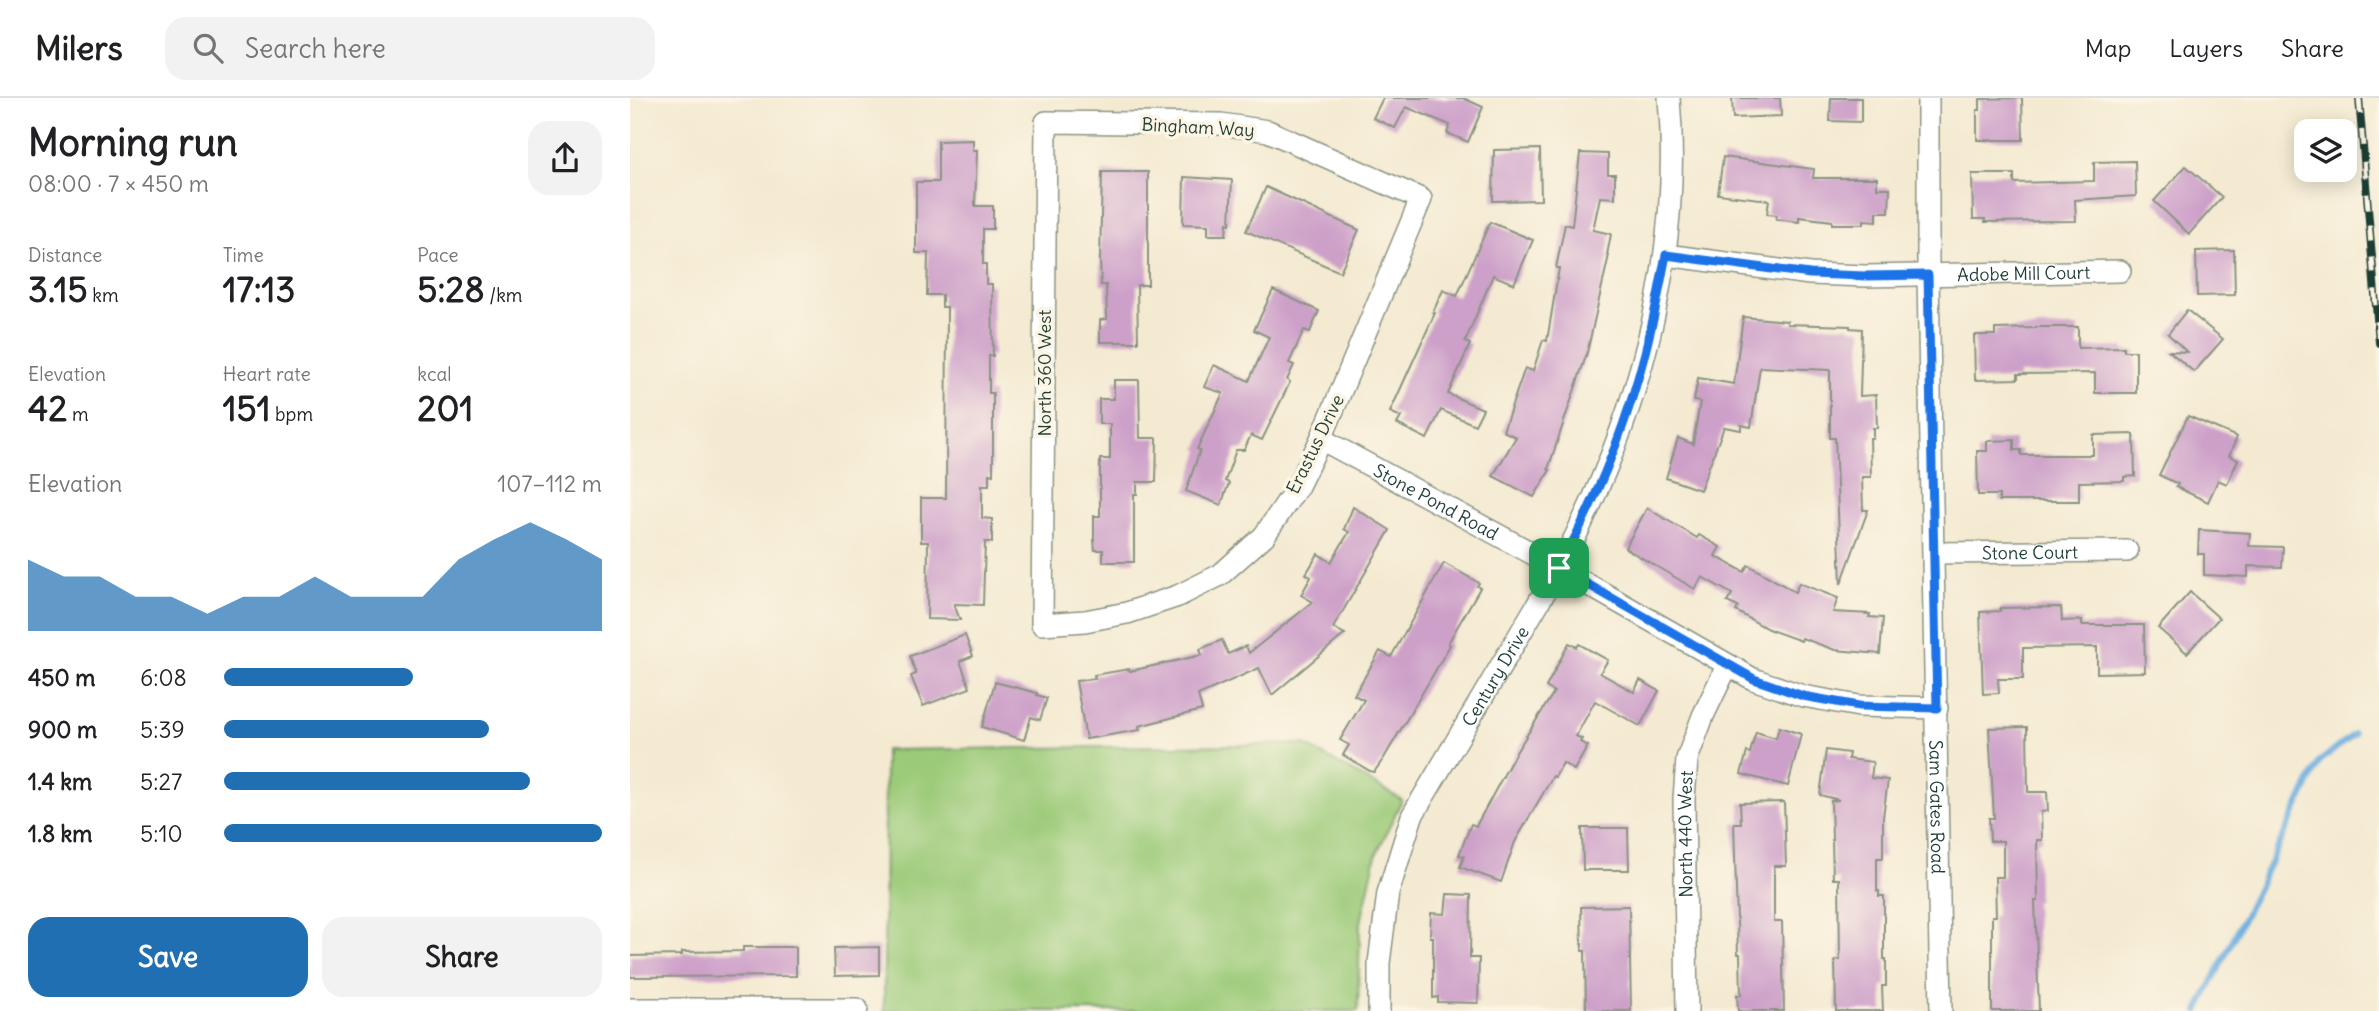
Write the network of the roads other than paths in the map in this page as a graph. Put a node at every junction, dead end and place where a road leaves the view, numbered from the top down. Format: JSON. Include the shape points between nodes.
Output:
{"nodes":[{"id":1,"x":1669,"y":98,"type":"edge"},
{"id":2,"x":1928,"y":98,"type":"edge"},
{"id":3,"x":1046,"y":122,"type":"joint"},
{"id":4,"x":1421,"y":199,"type":"joint"},
{"id":5,"x":1666,"y":255,"type":"junction"},
{"id":6,"x":2120,"y":271,"type":"dead end"},
{"id":7,"x":1928,"y":275,"type":"junction"},
{"id":8,"x":1321,"y":439,"type":"junction"},
{"id":9,"x":2127,"y":551,"type":"dead end"},
{"id":10,"x":1934,"y":553,"type":"junction"},
{"id":11,"x":1559,"y":568,"type":"junction"},
{"id":12,"x":1042,"y":624,"type":"joint"},
{"id":13,"x":1727,"y":666,"type":"junction"},
{"id":14,"x":1937,"y":708,"type":"junction"},
{"id":15,"x":630,"y":1009,"type":"edge"},
{"id":16,"x":857,"y":1009,"type":"dead end"},
{"id":17,"x":799,"y":1010,"type":"edge"},
{"id":18,"x":1380,"y":1011,"type":"edge"},
{"id":19,"x":1687,"y":1011,"type":"edge"},
{"id":20,"x":1941,"y":1011,"type":"edge"}],
"edges":[{"from":1,"to":5,"type":"street","name":"Century Drive","via":[[1671,183]]},
{"from":2,"to":7,"type":"street","name":"Sam Gates Road"},
{"from":3,"to":4,"type":"street","name":"Bingham Way","via":[[1221,124],[1268,131]]},
{"from":3,"to":12,"type":"street","name":"North 360 West"},
{"from":4,"to":8,"type":"street","name":"Erastus Drive"},
{"from":5,"to":7,"type":"street","name":"Adobe Mill Court","via":[[1810,274]]},
{"from":5,"to":11,"type":"street","name":"Century Drive","via":[[1651,330],[1610,461]]},
{"from":6,"to":7,"type":"street","name":"Adobe Mill Court"},
{"from":7,"to":10,"type":"street","name":"Sam Gates Road"},
{"from":8,"to":11,"type":"street","name":"Stone Pond Road"},
{"from":8,"to":12,"type":"street","name":"Erastus Drive","via":[[1298,486],[1264,536],[1220,575],[1178,596],[1127,613]]},
{"from":9,"to":10,"type":"street","name":"Stone Court"},
{"from":10,"to":14,"type":"street","name":"Sam Gates Road"},
{"from":11,"to":13,"type":"street","name":"Stone Pond Road"},
{"from":11,"to":18,"type":"street","name":"Century Drive","via":[[1412,816],[1388,893],[1379,963]]},
{"from":13,"to":14,"type":"street","name":"Stone Pond Road","via":[[1803,696],[1859,706]]},
{"from":13,"to":19,"type":"street","name":"North 440 West","via":[[1687,759]]},
{"from":14,"to":20,"type":"street","name":"Sam Gates Road"},
{"from":15,"to":17,"type":"street"},
{"from":16,"to":17,"type":"street"}]}
